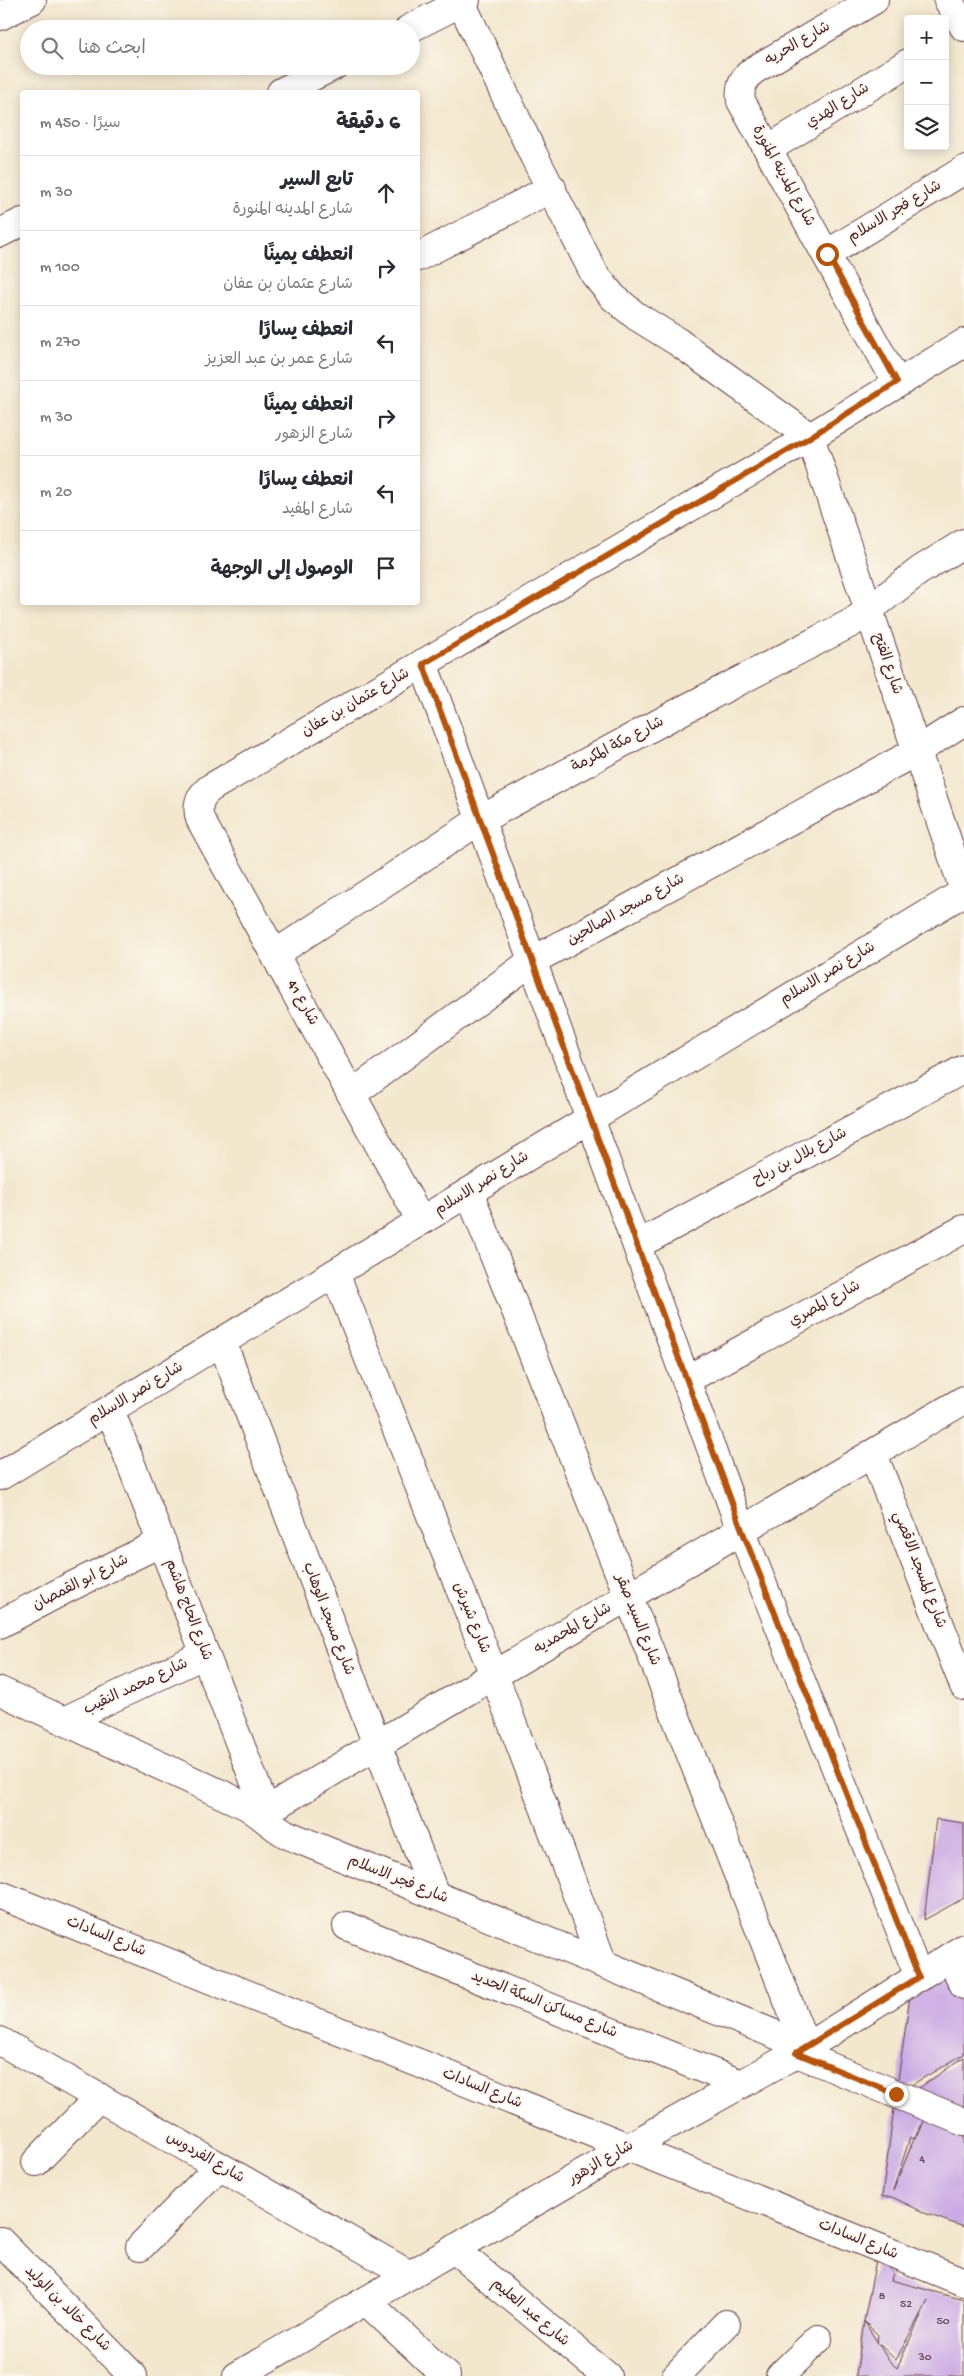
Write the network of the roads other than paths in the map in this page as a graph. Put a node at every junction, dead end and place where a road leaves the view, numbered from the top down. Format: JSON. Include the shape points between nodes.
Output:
{"nodes":[{"id":1,"x":32,"y":0,"type":"edge"},
{"id":2,"x":874,"y":0,"type":"edge"},
{"id":3,"x":948,"y":0,"type":"edge"},
{"id":4,"x":463,"y":1,"type":"edge"},
{"id":5,"x":0,"y":16,"type":"edge"},
{"id":6,"x":420,"y":23,"type":"edge"},
{"id":7,"x":964,"y":27,"type":"edge"},
{"id":8,"x":949,"y":36,"type":"edge"},
{"id":9,"x":904,"y":65,"type":"edge"},
{"id":10,"x":316,"y":75,"type":"edge"},
{"id":11,"x":286,"y":90,"type":"edge"},
{"id":12,"x":741,"y":101,"type":"joint"},
{"id":13,"x":768,"y":149,"type":"junction"},
{"id":14,"x":964,"y":170,"type":"edge"},
{"id":15,"x":552,"y":188,"type":"junction"},
{"id":16,"x":20,"y":223,"type":"edge"},
{"id":17,"x":0,"y":233,"type":"edge"},
{"id":18,"x":827,"y":254,"type":"junction"},
{"id":19,"x":420,"y":256,"type":"edge"},
{"id":20,"x":964,"y":343,"type":"edge"},
{"id":21,"x":897,"y":382,"type":"junction"},
{"id":22,"x":810,"y":437,"type":"junction"},
{"id":23,"x":964,"y":543,"type":"edge"},
{"id":24,"x":869,"y":612,"type":"junction"},
{"id":25,"x":423,"y":664,"type":"junction"},
{"id":26,"x":964,"y":722,"type":"edge"},
{"id":27,"x":917,"y":751,"type":"junction"},
{"id":28,"x":212,"y":787,"type":"joint"},
{"id":29,"x":480,"y":820,"type":"junction"},
{"id":30,"x":964,"y":891,"type":"edge"},
{"id":31,"x":275,"y":954,"type":"junction"},
{"id":32,"x":532,"y":961,"type":"junction"},
{"id":33,"x":964,"y":1069,"type":"edge"},
{"id":34,"x":352,"y":1094,"type":"junction"},
{"id":35,"x":590,"y":1118,"type":"junction"},
{"id":36,"x":469,"y":1192,"type":"junction"},
{"id":37,"x":421,"y":1221,"type":"junction"},
{"id":38,"x":964,"y":1229,"type":"edge"},
{"id":39,"x":636,"y":1245,"type":"junction"},
{"id":40,"x":335,"y":1273,"type":"junction"},
{"id":41,"x":222,"y":1342,"type":"junction"},
{"id":42,"x":686,"y":1380,"type":"junction"},
{"id":43,"x":964,"y":1400,"type":"edge"},
{"id":44,"x":110,"y":1410,"type":"junction"},
{"id":45,"x":873,"y":1454,"type":"junction"},
{"id":46,"x":0,"y":1476,"type":"edge"},
{"id":47,"x":742,"y":1530,"type":"junction"},
{"id":48,"x":162,"y":1542,"type":"junction"},
{"id":49,"x":628,"y":1597,"type":"junction"},
{"id":50,"x":0,"y":1624,"type":"edge"},
{"id":51,"x":205,"y":1654,"type":"junction"},
{"id":52,"x":494,"y":1675,"type":"junction"},
{"id":53,"x":964,"y":1686,"type":"edge"},
{"id":54,"x":0,"y":1691,"type":"edge"},
{"id":55,"x":66,"y":1720,"type":"junction"},
{"id":56,"x":377,"y":1744,"type":"junction"},
{"id":57,"x":264,"y":1812,"type":"junction"},
{"id":58,"x":0,"y":1894,"type":"edge"},
{"id":59,"x":435,"y":1896,"type":"junction"},
{"id":60,"x":347,"y":1926,"type":"dead end"},
{"id":61,"x":957,"y":1953,"type":"edge"},
{"id":62,"x":604,"y":1964,"type":"junction"},
{"id":63,"x":919,"y":1977,"type":"junction"},
{"id":64,"x":964,"y":1985,"type":"edge"},
{"id":65,"x":0,"y":2041,"type":"edge"},
{"id":66,"x":801,"y":2050,"type":"junction"},
{"id":67,"x":741,"y":2084,"type":"junction"},
{"id":68,"x":99,"y":2097,"type":"junction"},
{"id":69,"x":964,"y":2122,"type":"edge"},
{"id":70,"x":627,"y":2148,"type":"junction"},
{"id":71,"x":36,"y":2162,"type":"dead end"},
{"id":72,"x":219,"y":2166,"type":"junction"},
{"id":73,"x":0,"y":2241,"type":"edge"},
{"id":74,"x":140,"y":2247,"type":"dead end"},
{"id":75,"x":454,"y":2249,"type":"junction"},
{"id":76,"x":410,"y":2275,"type":"junction"},
{"id":77,"x":964,"y":2282,"type":"edge"},
{"id":78,"x":366,"y":2300,"type":"junction"},
{"id":79,"x":726,"y":2324,"type":"dead end"},
{"id":80,"x":818,"y":2339,"type":"dead end"},
{"id":81,"x":270,"y":2369,"type":"edge"},
{"id":82,"x":133,"y":2376,"type":"edge"},
{"id":83,"x":237,"y":2376,"type":"edge"},
{"id":84,"x":446,"y":2376,"type":"edge"},
{"id":85,"x":607,"y":2376,"type":"edge"},
{"id":86,"x":676,"y":2376,"type":"edge"},
{"id":87,"x":780,"y":2376,"type":"edge"}],
"edges":[{"from":1,"to":5,"type":"street"},
{"from":2,"to":12,"type":"street","name":"شارع الحريه","via":[[748,74],[741,87]]},
{"from":3,"to":7,"type":"street"},
{"from":4,"to":6,"type":"street"},
{"from":4,"to":15,"type":"street"},
{"from":7,"to":8,"type":"street"},
{"from":9,"to":13,"type":"street","name":"شارع الهدي"},
{"from":10,"to":11,"type":"street"},
{"from":12,"to":13,"type":"street","name":"شارع المدينه المنورة"},
{"from":13,"to":18,"type":"street","name":"شارع المدينه المنورة"},
{"from":14,"to":18,"type":"street","name":"شارع فجر الاسلام"},
{"from":15,"to":19,"type":"street"},
{"from":15,"to":22,"type":"street","via":[[594,275],[613,297]]},
{"from":16,"to":17,"type":"street"},
{"from":18,"to":21,"type":"street","name":"شارع المدينه المنورة"},
{"from":20,"to":21,"type":"street","name":"شارع عثمان بن عفان"},
{"from":21,"to":22,"type":"street","name":"شارع عثمان بن عفان"},
{"from":22,"to":24,"type":"street","name":"شارع الفتح"},
{"from":22,"to":25,"type":"street","name":"شارع عثمان بن عفان"},
{"from":23,"to":24,"type":"street","name":"شارع مكة المكرمة","via":[[919,571]]},
{"from":24,"to":27,"type":"street","name":"شارع الفتح"},
{"from":24,"to":29,"type":"street","name":"شارع مكة المكرمة"},
{"from":25,"to":28,"type":"street","name":"شارع عثمان بن عفان"},
{"from":25,"to":29,"type":"street"},
{"from":26,"to":27,"type":"street","name":"شارع مسجد الصالحين"},
{"from":27,"to":30,"type":"street","name":"شارع الفتح"},
{"from":27,"to":32,"type":"street","name":"شارع مسجد الصالحين"},
{"from":28,"to":31,"type":"street","name":"شارع 41","via":[[201,797],[200,819]]},
{"from":29,"to":31,"type":"street","name":"شارع مكة المكرمة"},
{"from":29,"to":32,"type":"street"},
{"from":30,"to":35,"type":"street","name":"شارع نصر الاسلام"},
{"from":31,"to":34,"type":"street","name":"شارع 41"},
{"from":32,"to":34,"type":"street","name":"شارع مسجد الصالحين"},
{"from":32,"to":35,"type":"street"},
{"from":33,"to":39,"type":"street","name":"شارع بلال بن رباح"},
{"from":34,"to":37,"type":"street","name":"شارع 41"},
{"from":35,"to":36,"type":"street","name":"شارع نصر الاسلام"},
{"from":35,"to":39,"type":"street"},
{"from":36,"to":37,"type":"street","name":"شارع نصر الاسلام"},
{"from":36,"to":49,"type":"street","name":"شارع السيد صقر"},
{"from":37,"to":40,"type":"street","name":"شارع نصر الاسلام"},
{"from":38,"to":42,"type":"street","name":"شارع المصري"},
{"from":39,"to":42,"type":"street"},
{"from":40,"to":41,"type":"street","name":"شارع نصر الاسلام"},
{"from":40,"to":52,"type":"street","name":"شارع شيرش"},
{"from":41,"to":44,"type":"street","name":"شارع نصر الاسلام"},
{"from":41,"to":56,"type":"street","name":"شارع مسجد الوهاب"},
{"from":42,"to":47,"type":"street"},
{"from":43,"to":45,"type":"street","name":"شارع المحمديه"},
{"from":44,"to":46,"type":"street","name":"شارع نصر الاسلام"},
{"from":44,"to":48,"type":"street","name":"شارع الحاج هاشم"},
{"from":45,"to":47,"type":"street","name":"شارع المحمديه"},
{"from":45,"to":53,"type":"street","name":"شارع المسجد الاقصي"},
{"from":47,"to":49,"type":"street","name":"شارع المحمديه"},
{"from":47,"to":63,"type":"street"},
{"from":48,"to":50,"type":"street","name":"شارع ابو القمصان"},
{"from":48,"to":51,"type":"street","name":"شارع الحاج هاشم"},
{"from":49,"to":52,"type":"street","name":"شارع المحمديه"},
{"from":49,"to":66,"type":"street","name":"شارع السيد صقر"},
{"from":51,"to":55,"type":"street","name":"شارع محمد النقيب"},
{"from":51,"to":57,"type":"street","name":"شارع الحاج هاشم"},
{"from":52,"to":56,"type":"street","name":"شارع المحمديه"},
{"from":52,"to":62,"type":"street","name":"شارع شيرش"},
{"from":54,"to":55,"type":"street","name":"شارع فجر الاسلام"},
{"from":55,"to":57,"type":"street","name":"شارع فجر الاسلام"},
{"from":56,"to":57,"type":"street","name":"شارع المحمديه"},
{"from":56,"to":59,"type":"street","name":"شارع مسجد الوهاب"},
{"from":57,"to":59,"type":"street","name":"شارع فجر الاسلام","via":[[277,1829],[288,1835]]},
{"from":58,"to":70,"type":"street","name":"شارع السادات"},
{"from":59,"to":62,"type":"street","name":"شارع فجر الاسلام"},
{"from":60,"to":67,"type":"street","name":"شارع مساكن السكة الحديد"},
{"from":61,"to":63,"type":"street","name":"شارع الزهور"},
{"from":61,"to":64,"type":"street"},
{"from":62,"to":66,"type":"street","name":"شارع فجر الاسلام"},
{"from":63,"to":66,"type":"street","name":"شارع الزهور"},
{"from":65,"to":68,"type":"street","name":"شارع الفردوس"},
{"from":66,"to":67,"type":"street","name":"شارع الزهور"},
{"from":66,"to":69,"type":"street","name":"شارع فجر الاسلام"},
{"from":67,"to":70,"type":"street","name":"شارع الزهور"},
{"from":68,"to":71,"type":"street"},
{"from":68,"to":72,"type":"street","name":"شارع الفردوس"},
{"from":70,"to":75,"type":"street","name":"شارع الزهور"},
{"from":70,"to":77,"type":"street","name":"شارع السادات"},
{"from":72,"to":74,"type":"street"},
{"from":72,"to":76,"type":"street","name":"شارع الفردوس"},
{"from":73,"to":82,"type":"street","name":"شارع خالد بن الوليد"},
{"from":75,"to":76,"type":"street","name":"شارع الزهور"},
{"from":75,"to":85,"type":"street","name":"شارع عبد العليم"},
{"from":76,"to":78,"type":"street","name":"شارع الزهور"},
{"from":78,"to":81,"type":"street","name":"شارع الزهور"},
{"from":78,"to":84,"type":"street"},
{"from":79,"to":86,"type":"street"},
{"from":80,"to":87,"type":"street"},
{"from":81,"to":83,"type":"street","name":"شارع الزهور"}]}
